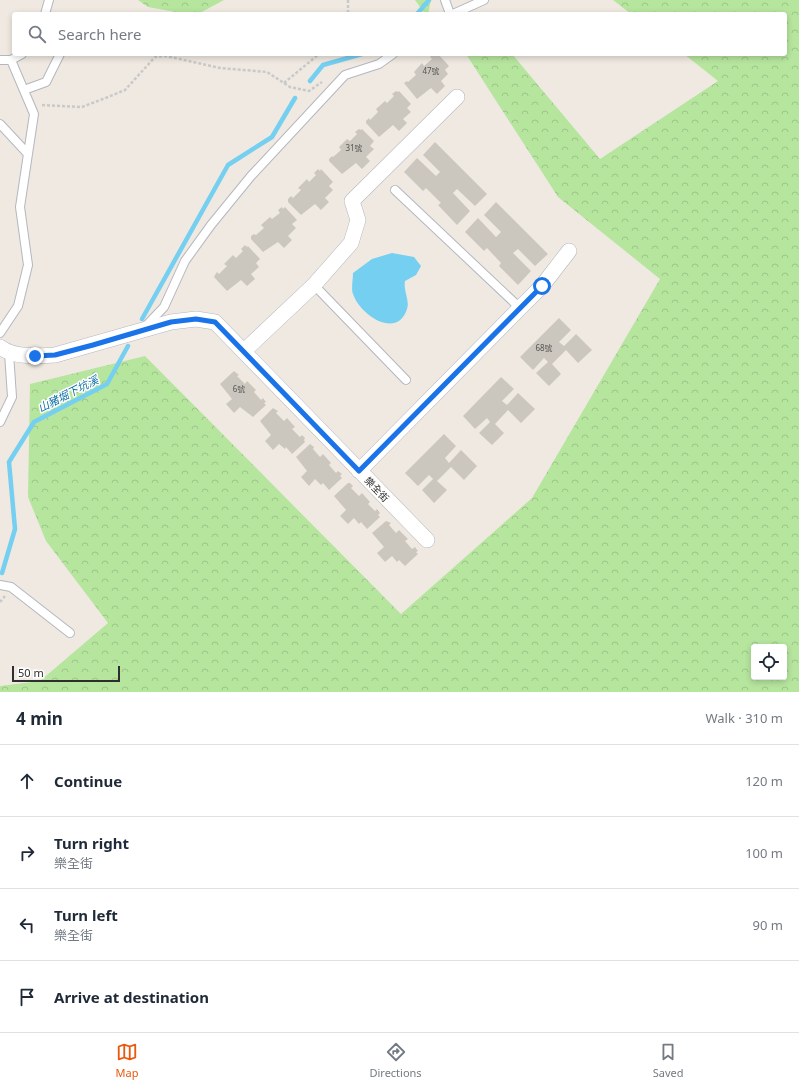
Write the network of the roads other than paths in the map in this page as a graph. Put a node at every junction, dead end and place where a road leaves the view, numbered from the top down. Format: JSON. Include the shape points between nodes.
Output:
{"nodes":[{"id":1,"x":49,"y":0,"type":"edge"},
{"id":2,"x":445,"y":0,"type":"edge"},
{"id":3,"x":484,"y":0,"type":"edge"},
{"id":4,"x":46,"y":12,"type":"edge"},
{"id":5,"x":451,"y":12,"type":"edge"},
{"id":6,"x":457,"y":12,"type":"edge"},
{"id":7,"x":18,"y":56,"type":"edge"},
{"id":8,"x":59,"y":56,"type":"edge"},
{"id":9,"x":390,"y":56,"type":"edge"},
{"id":10,"x":0,"y":60,"type":"edge"},
{"id":11,"x":11,"y":60,"type":"junction"},
{"id":12,"x":24,"y":90,"type":"junction"},
{"id":13,"x":457,"y":97,"type":"dead end"},
{"id":14,"x":0,"y":124,"type":"edge"},
{"id":15,"x":28,"y":154,"type":"junction"},
{"id":16,"x":395,"y":190,"type":"dead end"},
{"id":17,"x":569,"y":250,"type":"dead end"},
{"id":18,"x":314,"y":284,"type":"junction"},
{"id":19,"x":520,"y":308,"type":"junction"},
{"id":20,"x":140,"y":331,"type":"junction"},
{"id":21,"x":0,"y":333,"type":"edge"},
{"id":22,"x":4,"y":350,"type":"edge"},
{"id":23,"x":244,"y":351,"type":"junction"},
{"id":24,"x":406,"y":380,"type":"dead end"},
{"id":25,"x":0,"y":422,"type":"edge"},
{"id":26,"x":359,"y":471,"type":"junction"},
{"id":27,"x":427,"y":540,"type":"dead end"},
{"id":28,"x":0,"y":585,"type":"edge"},
{"id":29,"x":70,"y":633,"type":"dead end"}],
"edges":[{"from":1,"to":4,"type":"lane"},
{"from":2,"to":5,"type":"lane"},
{"from":3,"to":6,"type":"lane"},
{"from":7,"to":11,"type":"lane"},
{"from":8,"to":12,"type":"lane","via":[[46,82]]},
{"from":9,"to":20,"type":"lane","via":[[379,64],[345,76],[281,143],[211,225],[186,261],[164,307]]},
{"from":10,"to":11,"type":"lane"},
{"from":11,"to":12,"type":"lane"},
{"from":12,"to":15,"type":"lane","via":[[34,114]]},
{"from":13,"to":18,"type":"street","via":[[352,201],[358,220],[351,243]]},
{"from":14,"to":15,"type":"lane"},
{"from":15,"to":21,"type":"lane","via":[[20,207],[28,265],[18,306]]},
{"from":16,"to":19,"type":"lane"},
{"from":17,"to":19,"type":"street","via":[[542,286]]},
{"from":18,"to":23,"type":"street"},
{"from":18,"to":24,"type":"lane"},
{"from":19,"to":26,"type":"street"},
{"from":20,"to":22,"type":"street","name":"樂全街","via":[[55,355],[35,356]]},
{"from":20,"to":23,"type":"street","name":"樂全街","via":[[178,321],[196,319],[215,322]]},
{"from":22,"to":25,"type":"lane","via":[[12,397]]},
{"from":23,"to":26,"type":"street","name":"樂全街"},
{"from":26,"to":27,"type":"street","name":"樂全街"},
{"from":28,"to":29,"type":"lane","via":[[11,587]]}]}
